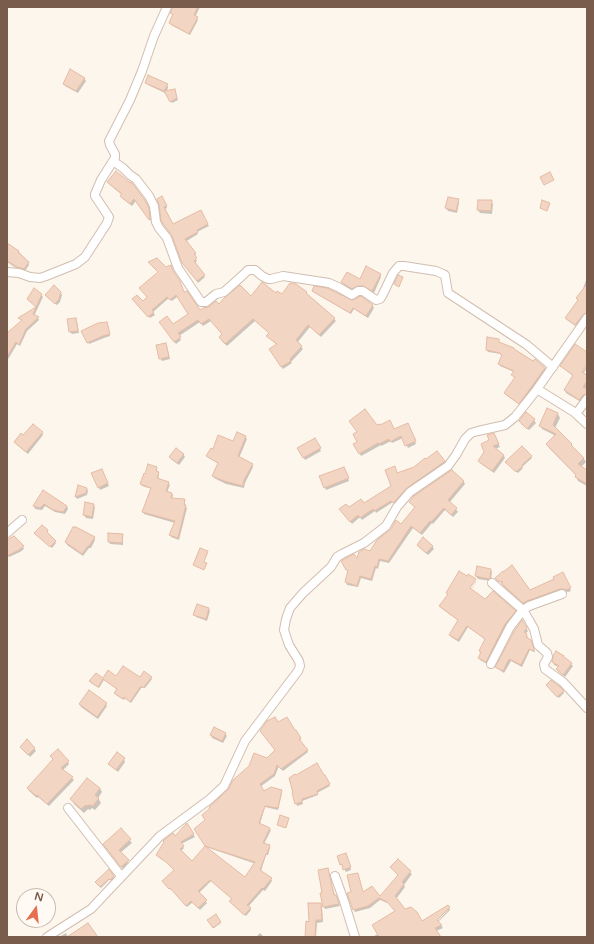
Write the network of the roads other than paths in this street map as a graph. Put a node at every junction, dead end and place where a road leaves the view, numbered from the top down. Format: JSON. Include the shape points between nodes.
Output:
{"nodes":[{"id":1,"x":167,"y":7,"type":"edge"},
{"id":2,"x":113,"y":161,"type":"junction"},
{"id":3,"x":7,"y":272,"type":"edge"},
{"id":4,"x":587,"y":318,"type":"edge"},
{"id":5,"x":553,"y":367,"type":"junction"},
{"id":6,"x":537,"y":388,"type":"junction"},
{"id":7,"x":587,"y":399,"type":"edge"},
{"id":8,"x":576,"y":414,"type":"junction"},
{"id":9,"x":587,"y":424,"type":"edge"},
{"id":10,"x":22,"y":520,"type":"dead end"},
{"id":11,"x":7,"y":532,"type":"edge"},
{"id":12,"x":492,"y":583,"type":"dead end"},
{"id":13,"x":562,"y":594,"type":"dead end"},
{"id":14,"x":522,"y":610,"type":"junction"},
{"id":15,"x":491,"y":664,"type":"dead end"},
{"id":16,"x":587,"y":708,"type":"edge"},
{"id":17,"x":68,"y":808,"type":"dead end"},
{"id":18,"x":121,"y":876,"type":"junction"},
{"id":19,"x":335,"y":876,"type":"dead end"},
{"id":20,"x":47,"y":937,"type":"edge"},
{"id":21,"x":355,"y":937,"type":"edge"}],
"edges":[{"from":1,"to":2,"type":"street","via":[[133,93],[109,141],[115,154]]},
{"from":2,"to":3,"type":"street","via":[[95,194],[109,217],[85,257],[76,264],[40,278]]},
{"from":2,"to":5,"type":"street","via":[[136,179],[149,196],[154,206],[156,222],[167,238],[178,268],[201,302],[224,292],[248,270],[255,270],[268,279],[283,276],[329,283],[352,295],[363,291],[376,300],[380,299],[399,266],[436,271],[445,275],[448,293],[527,345]]},
{"from":4,"to":5,"type":"street"},
{"from":5,"to":6,"type":"street"},
{"from":6,"to":8,"type":"street"},
{"from":6,"to":18,"type":"street","via":[[505,425],[471,433],[448,466],[410,492],[386,526],[364,543],[337,557],[331,567],[290,608],[284,630],[289,645],[299,661],[298,671],[246,741],[224,786],[160,836]]},
{"from":7,"to":8,"type":"street"},
{"from":8,"to":9,"type":"street"},
{"from":10,"to":11,"type":"street"},
{"from":12,"to":14,"type":"street"},
{"from":13,"to":14,"type":"street"},
{"from":14,"to":15,"type":"street"},
{"from":14,"to":16,"type":"street","via":[[534,629],[538,645],[547,653],[545,669],[563,682]]},
{"from":17,"to":18,"type":"street"},
{"from":18,"to":20,"type":"street","via":[[91,909]]},
{"from":19,"to":21,"type":"street"}]}
